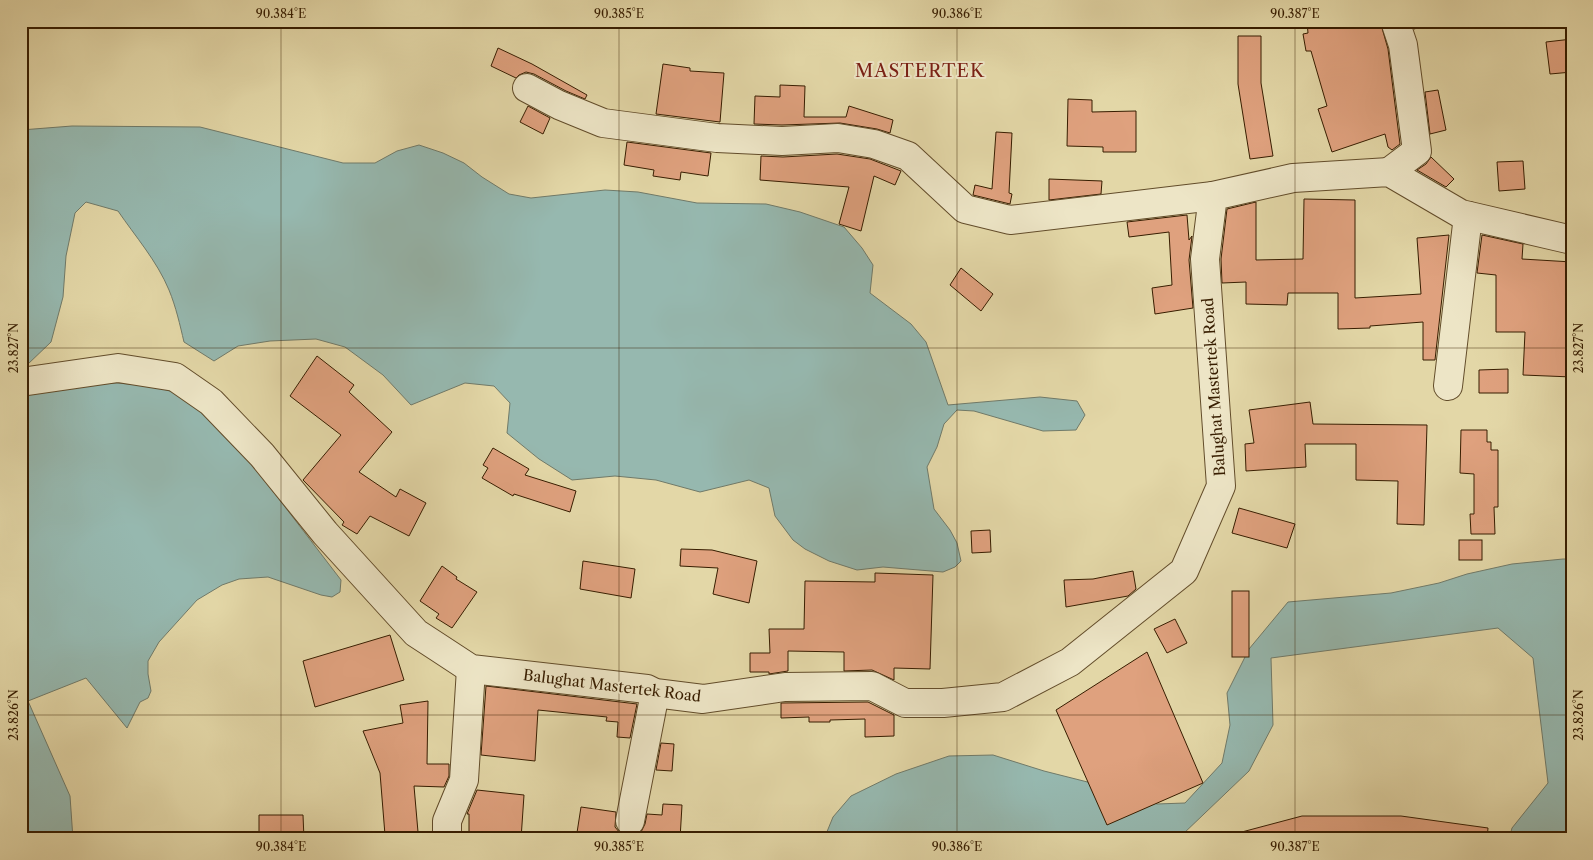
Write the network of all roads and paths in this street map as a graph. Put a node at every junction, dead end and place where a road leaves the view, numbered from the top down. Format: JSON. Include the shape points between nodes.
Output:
{"nodes":[{"id":1,"x":1395,"y":21,"type":"edge"},
{"id":2,"x":527,"y":88,"type":"dead end"},
{"id":3,"x":1389,"y":172,"type":"junction"},
{"id":4,"x":1213,"y":196,"type":"junction"},
{"id":5,"x":1468,"y":216,"type":"junction"},
{"id":6,"x":1572,"y":240,"type":"edge"},
{"id":7,"x":21,"y":382,"type":"edge"},
{"id":8,"x":1448,"y":386,"type":"dead end"},
{"id":9,"x":471,"y":669,"type":"junction"},
{"id":10,"x":655,"y":693,"type":"junction"},
{"id":11,"x":630,"y":821,"type":"dead end"},
{"id":12,"x":446,"y":839,"type":"edge"}],
"edges":[{"from":1,"to":3,"type":"street","via":[[1403,45],[1416,151]]},
{"from":2,"to":4,"type":"street","via":[[603,123],[717,138],[782,141],[838,138],[874,144],[908,156],[965,209],[1010,220]]},
{"from":3,"to":4,"type":"street","via":[[1292,178]]},
{"from":3,"to":5,"type":"street"},
{"from":4,"to":10,"type":"street","name":"Balughat Mastertek Road","via":[[1205,259],[1220,486],[1184,571],[1070,662],[1003,697],[905,703],[872,686],[785,687],[703,699]]},
{"from":5,"to":6,"type":"street"},
{"from":5,"to":8,"type":"street"},
{"from":7,"to":9,"type":"street","name":"Balughat Mastertek Road","via":[[118,368],[175,377],[211,402],[262,455],[325,533],[416,632]]},
{"from":9,"to":10,"type":"street","name":"Balughat Mastertek Road","via":[[647,689]]},
{"from":9,"to":12,"type":"street","via":[[464,780],[447,821]]},
{"from":10,"to":11,"type":"street"}]}
